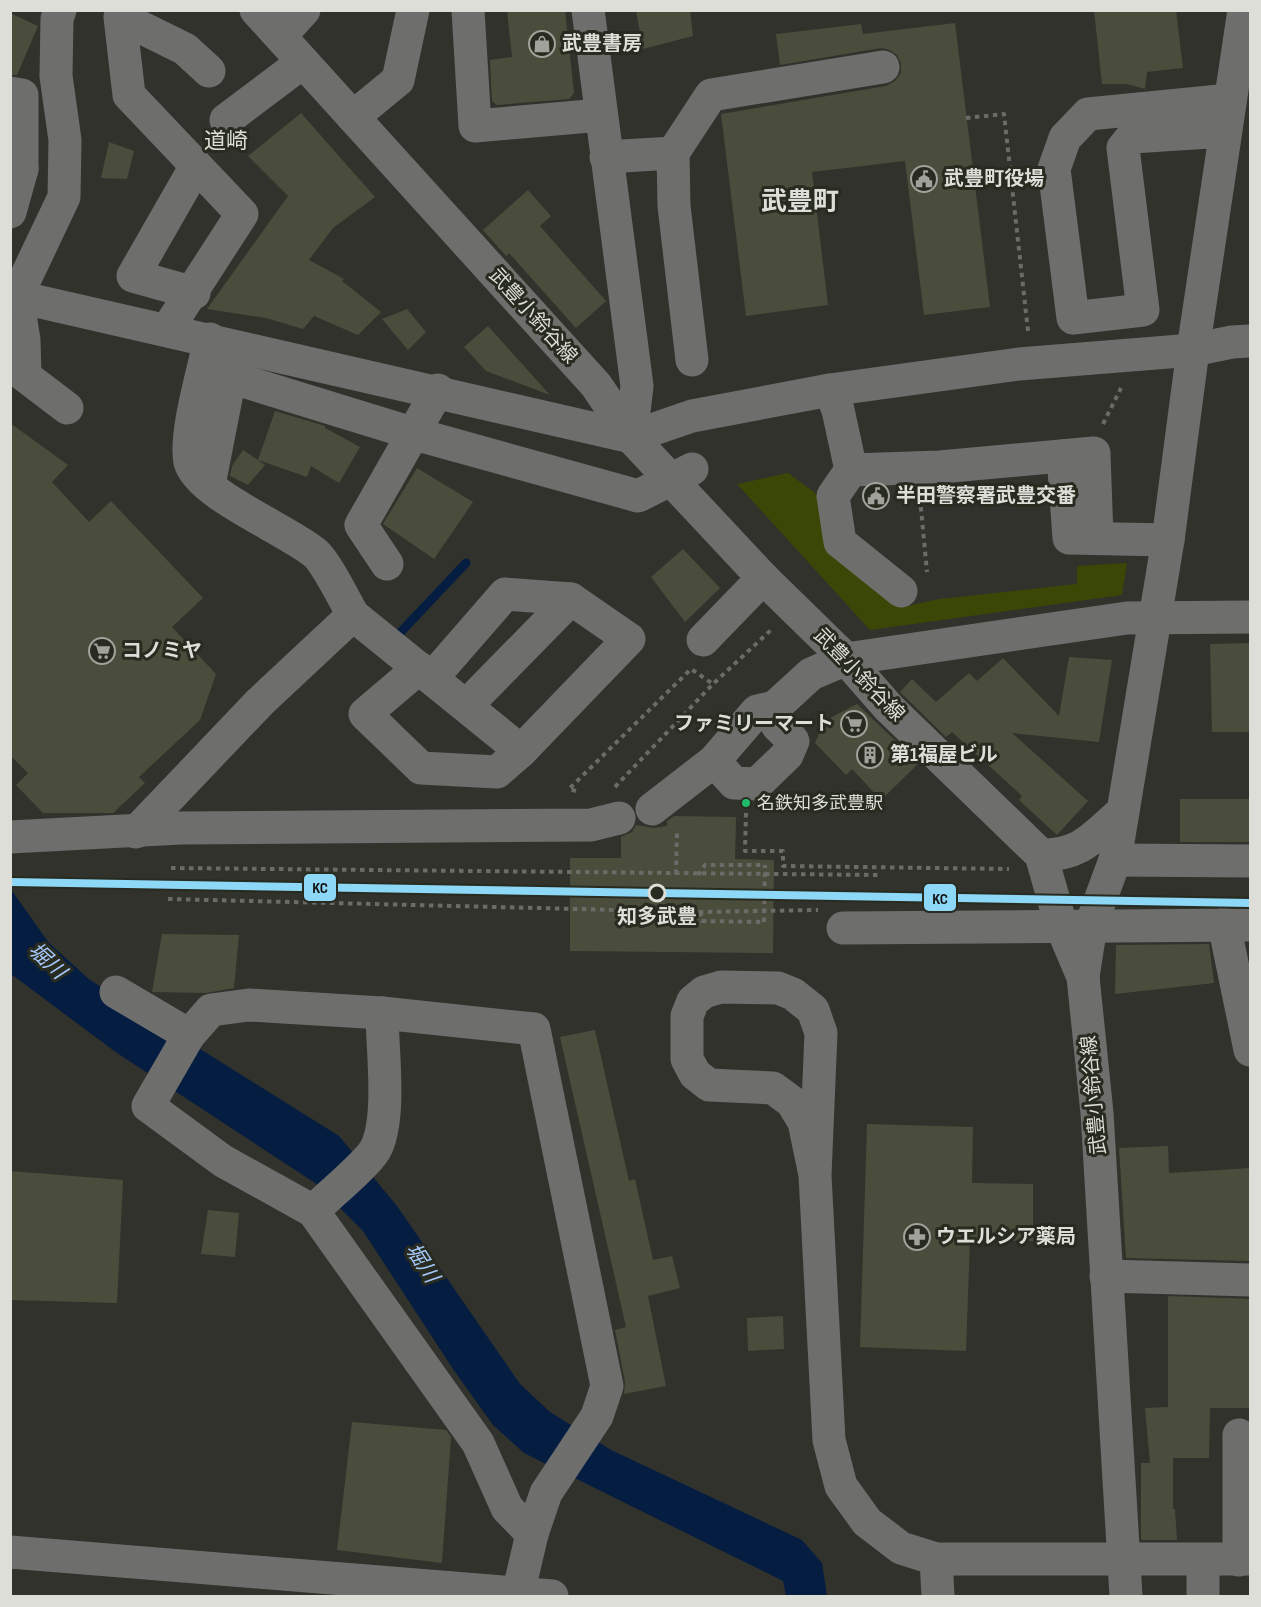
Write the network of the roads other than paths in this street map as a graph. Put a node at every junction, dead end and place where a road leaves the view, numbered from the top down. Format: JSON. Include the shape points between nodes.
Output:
{"nodes":[{"id":1,"x":60,"y":10,"type":"edge"},
{"id":2,"x":256,"y":10,"type":"edge"},
{"id":3,"x":304,"y":10,"type":"edge"},
{"id":4,"x":413,"y":10,"type":"edge"},
{"id":5,"x":468,"y":10,"type":"edge"},
{"id":6,"x":588,"y":10,"type":"edge"},
{"id":7,"x":1244,"y":10,"type":"edge"},
{"id":8,"x":280,"y":35,"type":"junction"},
{"id":9,"x":1244,"y":58,"type":"edge"},
{"id":10,"x":303,"y":62,"type":"junction"},
{"id":11,"x":883,"y":67,"type":"dead end"},
{"id":12,"x":209,"y":71,"type":"dead end"},
{"id":13,"x":10,"y":93,"type":"edge"},
{"id":14,"x":601,"y":115,"type":"junction"},
{"id":15,"x":1228,"y":116,"type":"junction"},
{"id":16,"x":353,"y":117,"type":"junction"},
{"id":17,"x":226,"y":120,"type":"dead end"},
{"id":18,"x":674,"y":153,"type":"junction"},
{"id":19,"x":606,"y":157,"type":"junction"},
{"id":20,"x":196,"y":166,"type":"junction"},
{"id":21,"x":16,"y":168,"type":"edge"},
{"id":22,"x":10,"y":212,"type":"edge"},
{"id":23,"x":194,"y":293,"type":"junction"},
{"id":24,"x":14,"y":296,"type":"edge"},
{"id":25,"x":167,"y":330,"type":"junction"},
{"id":26,"x":1251,"y":341,"type":"edge"},
{"id":27,"x":223,"y":342,"type":"junction"},
{"id":28,"x":1193,"y":351,"type":"junction"},
{"id":29,"x":692,"y":360,"type":"dead end"},
{"id":30,"x":230,"y":377,"type":"junction"},
{"id":31,"x":438,"y":390,"type":"junction"},
{"id":32,"x":830,"y":390,"type":"junction"},
{"id":33,"x":67,"y":408,"type":"dead end"},
{"id":34,"x":415,"y":434,"type":"junction"},
{"id":35,"x":631,"y":437,"type":"junction"},
{"id":36,"x":851,"y":470,"type":"junction"},
{"id":37,"x":682,"y":474,"type":"junction"},
{"id":38,"x":209,"y":484,"type":"junction"},
{"id":39,"x":1168,"y":540,"type":"junction"},
{"id":40,"x":387,"y":564,"type":"dead end"},
{"id":41,"x":763,"y":578,"type":"junction"},
{"id":42,"x":901,"y":591,"type":"road end"},
{"id":43,"x":571,"y":599,"type":"junction"},
{"id":44,"x":353,"y":615,"type":"junction"},
{"id":45,"x":1251,"y":617,"type":"edge"},
{"id":46,"x":1154,"y":618,"type":"junction"},
{"id":47,"x":703,"y":640,"type":"dead end"},
{"id":48,"x":846,"y":659,"type":"junction"},
{"id":49,"x":425,"y":673,"type":"junction"},
{"id":50,"x":466,"y":706,"type":"junction"},
{"id":51,"x":775,"y":707,"type":"junction"},
{"id":52,"x":521,"y":751,"type":"junction"},
{"id":53,"x":714,"y":761,"type":"junction"},
{"id":54,"x":652,"y":809,"type":"road end"},
{"id":55,"x":1123,"y":811,"type":"junction"},
{"id":56,"x":619,"y":818,"type":"road end"},
{"id":57,"x":136,"y":832,"type":"junction"},
{"id":58,"x":10,"y":837,"type":"edge"},
{"id":59,"x":1115,"y":861,"type":"junction"},
{"id":60,"x":1251,"y":861,"type":"edge"},
{"id":61,"x":1043,"y":862,"type":"junction"},
{"id":62,"x":834,"y":919,"type":"road end"},
{"id":63,"x":1076,"y":925,"type":"junction"},
{"id":64,"x":1237,"y":925,"type":"edge"},
{"id":65,"x":116,"y":992,"type":"dead end"},
{"id":66,"x":793,"y":994,"type":"junction"},
{"id":67,"x":382,"y":1013,"type":"junction"},
{"id":68,"x":189,"y":1035,"type":"junction"},
{"id":69,"x":1251,"y":1050,"type":"edge"},
{"id":70,"x":773,"y":1088,"type":"junction"},
{"id":71,"x":815,"y":1175,"type":"junction"},
{"id":72,"x":313,"y":1211,"type":"junction"},
{"id":73,"x":1106,"y":1276,"type":"junction"},
{"id":74,"x":1251,"y":1280,"type":"edge"},
{"id":75,"x":1239,"y":1436,"type":"dead end"},
{"id":76,"x":532,"y":1534,"type":"junction"},
{"id":77,"x":10,"y":1552,"type":"edge"},
{"id":78,"x":936,"y":1559,"type":"junction"},
{"id":79,"x":1245,"y":1559,"type":"edge"},
{"id":80,"x":1124,"y":1560,"type":"junction"},
{"id":81,"x":1203,"y":1560,"type":"junction"},
{"id":82,"x":518,"y":1594,"type":"junction"},
{"id":83,"x":552,"y":1596,"type":"edge"},
{"id":84,"x":938,"y":1596,"type":"edge"},
{"id":85,"x":1126,"y":1596,"type":"edge"},
{"id":86,"x":1203,"y":1596,"type":"edge"}],
"edges":[{"from":1,"to":24,"type":"street","via":[[56,76],[65,140],[64,197]]},
{"from":2,"to":8,"type":"main road","name":"武豊小鈴谷線"},
{"from":3,"to":8,"type":"street"},
{"from":4,"to":16,"type":"street","via":[[398,80]]},
{"from":5,"to":14,"type":"street","via":[[476,126]]},
{"from":6,"to":14,"type":"street"},
{"from":7,"to":9,"type":"street"},
{"from":8,"to":10,"type":"main road","name":"武豊小鈴谷線"},
{"from":9,"to":15,"type":"street"},
{"from":10,"to":16,"type":"main road","name":"武豊小鈴谷線"},
{"from":10,"to":17,"type":"street"},
{"from":11,"to":18,"type":"street","via":[[711,95]]},
{"from":12,"to":20,"type":"street","via":[[184,49],[120,17],[129,95]]},
{"from":13,"to":21,"type":"street","via":[[22,95]]},
{"from":14,"to":19,"type":"street"},
{"from":15,"to":15,"type":"street","via":[[1131,137],[1124,148],[1143,310],[1073,318],[1054,169],[1065,138],[1088,114]]},
{"from":15,"to":28,"type":"street"},
{"from":16,"to":35,"type":"main road","name":"武豊小鈴谷線","via":[[596,386]]},
{"from":18,"to":19,"type":"street"},
{"from":18,"to":29,"type":"street","via":[[674,206]]},
{"from":19,"to":35,"type":"street","via":[[637,386]]},
{"from":20,"to":23,"type":"street","via":[[242,214]]},
{"from":20,"to":23,"type":"street","via":[[133,276]]},
{"from":21,"to":22,"type":"street"},
{"from":23,"to":25,"type":"street"},
{"from":24,"to":25,"type":"street"},
{"from":24,"to":33,"type":"street","via":[[24,340],[25,376]]},
{"from":25,"to":27,"type":"street"},
{"from":26,"to":28,"type":"street"},
{"from":27,"to":30,"type":"street"},
{"from":27,"to":31,"type":"street"},
{"from":27,"to":38,"type":"street","via":[[189,443],[196,476]]},
{"from":28,"to":32,"type":"street","via":[[1019,364]]},
{"from":28,"to":39,"type":"street"},
{"from":30,"to":34,"type":"street"},
{"from":30,"to":38,"type":"street"},
{"from":31,"to":34,"type":"street"},
{"from":31,"to":35,"type":"street"},
{"from":32,"to":35,"type":"street","via":[[692,416]]},
{"from":32,"to":36,"type":"street"},
{"from":34,"to":37,"type":"street","via":[[638,496]]},
{"from":34,"to":40,"type":"street","via":[[361,525]]},
{"from":35,"to":37,"type":"main road","name":"武豊小鈴谷線"},
{"from":36,"to":39,"type":"street","via":[[916,468],[1087,444],[1083,538]]},
{"from":36,"to":42,"type":"street","via":[[832,496],[840,542]]},
{"from":37,"to":41,"type":"main road","name":"武豊小鈴谷線"},
{"from":38,"to":44,"type":"street","via":[[265,524],[316,553]]},
{"from":39,"to":46,"type":"street"},
{"from":41,"to":47,"type":"street"},
{"from":41,"to":48,"type":"main road","name":"武豊小鈴谷線"},
{"from":43,"to":49,"type":"street","via":[[505,594]]},
{"from":43,"to":50,"type":"street"},
{"from":43,"to":52,"type":"street","via":[[629,639]]},
{"from":44,"to":49,"type":"street"},
{"from":44,"to":57,"type":"street","via":[[260,702]]},
{"from":45,"to":46,"type":"street"},
{"from":46,"to":48,"type":"street","via":[[1128,618]]},
{"from":46,"to":55,"type":"street"},
{"from":48,"to":51,"type":"street","via":[[811,674]]},
{"from":48,"to":61,"type":"main road","name":"武豊小鈴谷線","via":[[889,708]]},
{"from":49,"to":50,"type":"street"},
{"from":49,"to":52,"type":"street","via":[[365,714],[421,768],[497,772]]},
{"from":50,"to":52,"type":"street"},
{"from":51,"to":53,"type":"street","via":[[757,711]]},
{"from":51,"to":53,"type":"street","via":[[777,725],[793,741],[787,755],[757,784],[734,783]]},
{"from":53,"to":54,"type":"street"},
{"from":55,"to":59,"type":"street"},
{"from":55,"to":61,"type":"street","via":[[1083,847]]},
{"from":56,"to":57,"type":"street","via":[[591,825],[181,828]]},
{"from":57,"to":58,"type":"street"},
{"from":59,"to":60,"type":"street"},
{"from":59,"to":63,"type":"street"},
{"from":61,"to":63,"type":"main road","name":"武豊小鈴谷線"},
{"from":62,"to":63,"type":"street"},
{"from":63,"to":64,"type":"street"},
{"from":63,"to":73,"type":"main road","name":"武豊小鈴谷線","via":[[1097,1113]]},
{"from":64,"to":69,"type":"street"},
{"from":65,"to":68,"type":"street"},
{"from":66,"to":70,"type":"street","via":[[805,1013],[807,1054],[789,1080]]},
{"from":66,"to":70,"type":"street","via":[[778,988],[721,987],[698,996],[687,1016],[687,1059],[695,1074],[709,1085]]},
{"from":66,"to":71,"type":"street","via":[[813,1010],[821,1033]]},
{"from":67,"to":68,"type":"street","via":[[240,1006],[211,1010]]},
{"from":67,"to":72,"type":"street","via":[[385,1068],[382,1123],[375,1149]]},
{"from":67,"to":76,"type":"street","via":[[534,1029],[607,1386],[597,1416],[546,1493]]},
{"from":68,"to":72,"type":"street","via":[[148,1106],[224,1161]]},
{"from":70,"to":71,"type":"street","via":[[792,1102],[804,1122]]},
{"from":71,"to":78,"type":"street","via":[[829,1440],[841,1486],[867,1522],[901,1548]]},
{"from":72,"to":76,"type":"street","via":[[478,1443],[507,1508]]},
{"from":73,"to":74,"type":"street"},
{"from":73,"to":80,"type":"main road","name":"武豊小鈴谷線"},
{"from":75,"to":79,"type":"street"},
{"from":76,"to":82,"type":"street"},
{"from":77,"to":82,"type":"street"},
{"from":78,"to":80,"type":"street"},
{"from":78,"to":84,"type":"street"},
{"from":79,"to":81,"type":"street"},
{"from":80,"to":81,"type":"street"},
{"from":80,"to":85,"type":"main road","name":"武豊小鈴谷線"},
{"from":81,"to":86,"type":"street"},
{"from":82,"to":83,"type":"street"}]}
